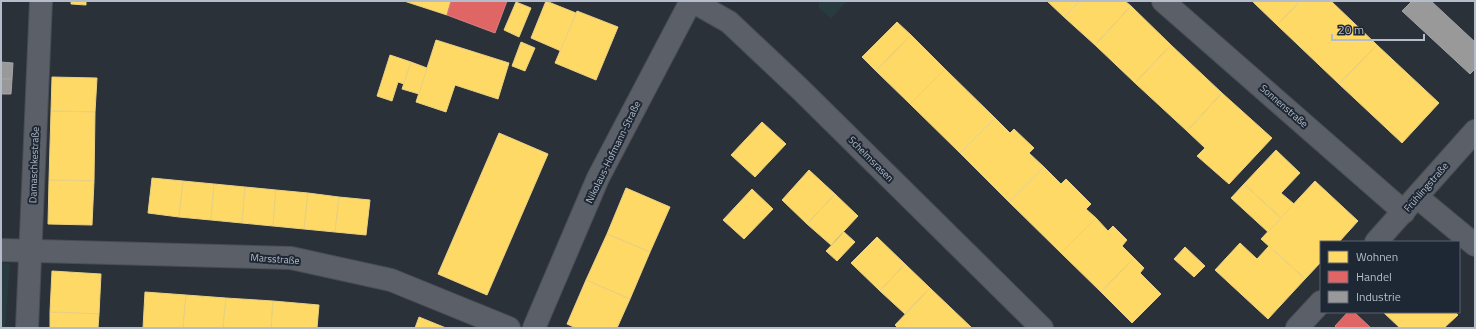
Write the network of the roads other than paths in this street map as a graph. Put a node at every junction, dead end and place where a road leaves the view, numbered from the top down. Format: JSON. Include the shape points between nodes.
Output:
{"nodes":[{"id":1,"x":40,"y":1,"type":"edge"},
{"id":2,"x":692,"y":1,"type":"edge"},
{"id":3,"x":1164,"y":1,"type":"edge"},
{"id":4,"x":1475,"y":131,"type":"edge"},
{"id":5,"x":1410,"y":204,"type":"junction"},
{"id":6,"x":1377,"y":241,"type":"edge"},
{"id":7,"x":1475,"y":245,"type":"edge"},
{"id":8,"x":1,"y":250,"type":"edge"},
{"id":9,"x":30,"y":252,"type":"junction"},
{"id":10,"x":1320,"y":303,"type":"edge"},
{"id":11,"x":26,"y":328,"type":"edge"},
{"id":12,"x":509,"y":328,"type":"edge"},
{"id":13,"x":534,"y":328,"type":"edge"},
{"id":14,"x":1042,"y":328,"type":"edge"},
{"id":15,"x":1297,"y":328,"type":"edge"}],
"edges":[{"from":1,"to":9,"type":"street","name":"Damaschkestraße"},
{"from":2,"to":13,"type":"street","name":"Nikolaus-Hofmann-Straße","via":[[598,178]]},
{"from":2,"to":14,"type":"street","name":"Schelmsrasen","via":[[729,22]]},
{"from":3,"to":5,"type":"street","name":"Sonnenstraße"},
{"from":4,"to":5,"type":"street","name":"Frühlingstraße"},
{"from":5,"to":6,"type":"street","name":"Frühlingstraße"},
{"from":5,"to":7,"type":"street","name":"Sonnenstraße"},
{"from":8,"to":9,"type":"street","name":"Marsstraße"},
{"from":9,"to":11,"type":"street","name":"Damaschkestraße"},
{"from":9,"to":12,"type":"street","name":"Marsstraße","via":[[291,258],[391,280]]},
{"from":10,"to":15,"type":"street"}]}
